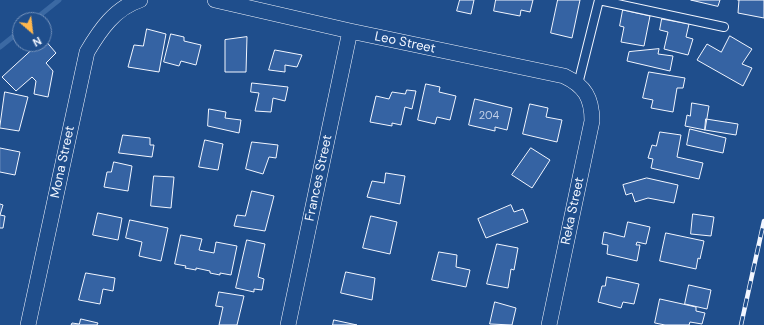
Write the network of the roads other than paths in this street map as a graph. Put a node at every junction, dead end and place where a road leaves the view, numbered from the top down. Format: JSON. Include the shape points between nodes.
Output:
{"nodes":[{"id":1,"x":140,"y":0,"type":"edge"},
{"id":2,"x":215,"y":0,"type":"edge"},
{"id":3,"x":599,"y":0,"type":"edge"},
{"id":4,"x":724,"y":27,"type":"dead end"},
{"id":5,"x":350,"y":31,"type":"junction"},
{"id":6,"x":578,"y":84,"type":"junction"},
{"id":7,"x":588,"y":97,"type":"joint"},
{"id":8,"x":28,"y":325,"type":"edge"},
{"id":9,"x":288,"y":325,"type":"edge"},
{"id":10,"x":549,"y":325,"type":"edge"}],
"edges":[{"from":1,"to":8,"type":"street","name":"Mona Street","via":[[120,10],[108,21],[87,52]]},
{"from":2,"to":5,"type":"street","name":"Leo Street"},
{"from":3,"to":4,"type":"lane"},
{"from":3,"to":6,"type":"lane"},
{"from":5,"to":6,"type":"street","name":"Leo Street","via":[[564,76]]},
{"from":5,"to":9,"type":"street","name":"Frances Street"},
{"from":6,"to":7,"type":"street","name":"Leo Street"},
{"from":7,"to":10,"type":"street","name":"Reka Street","via":[[592,110],[590,132]]}]}
